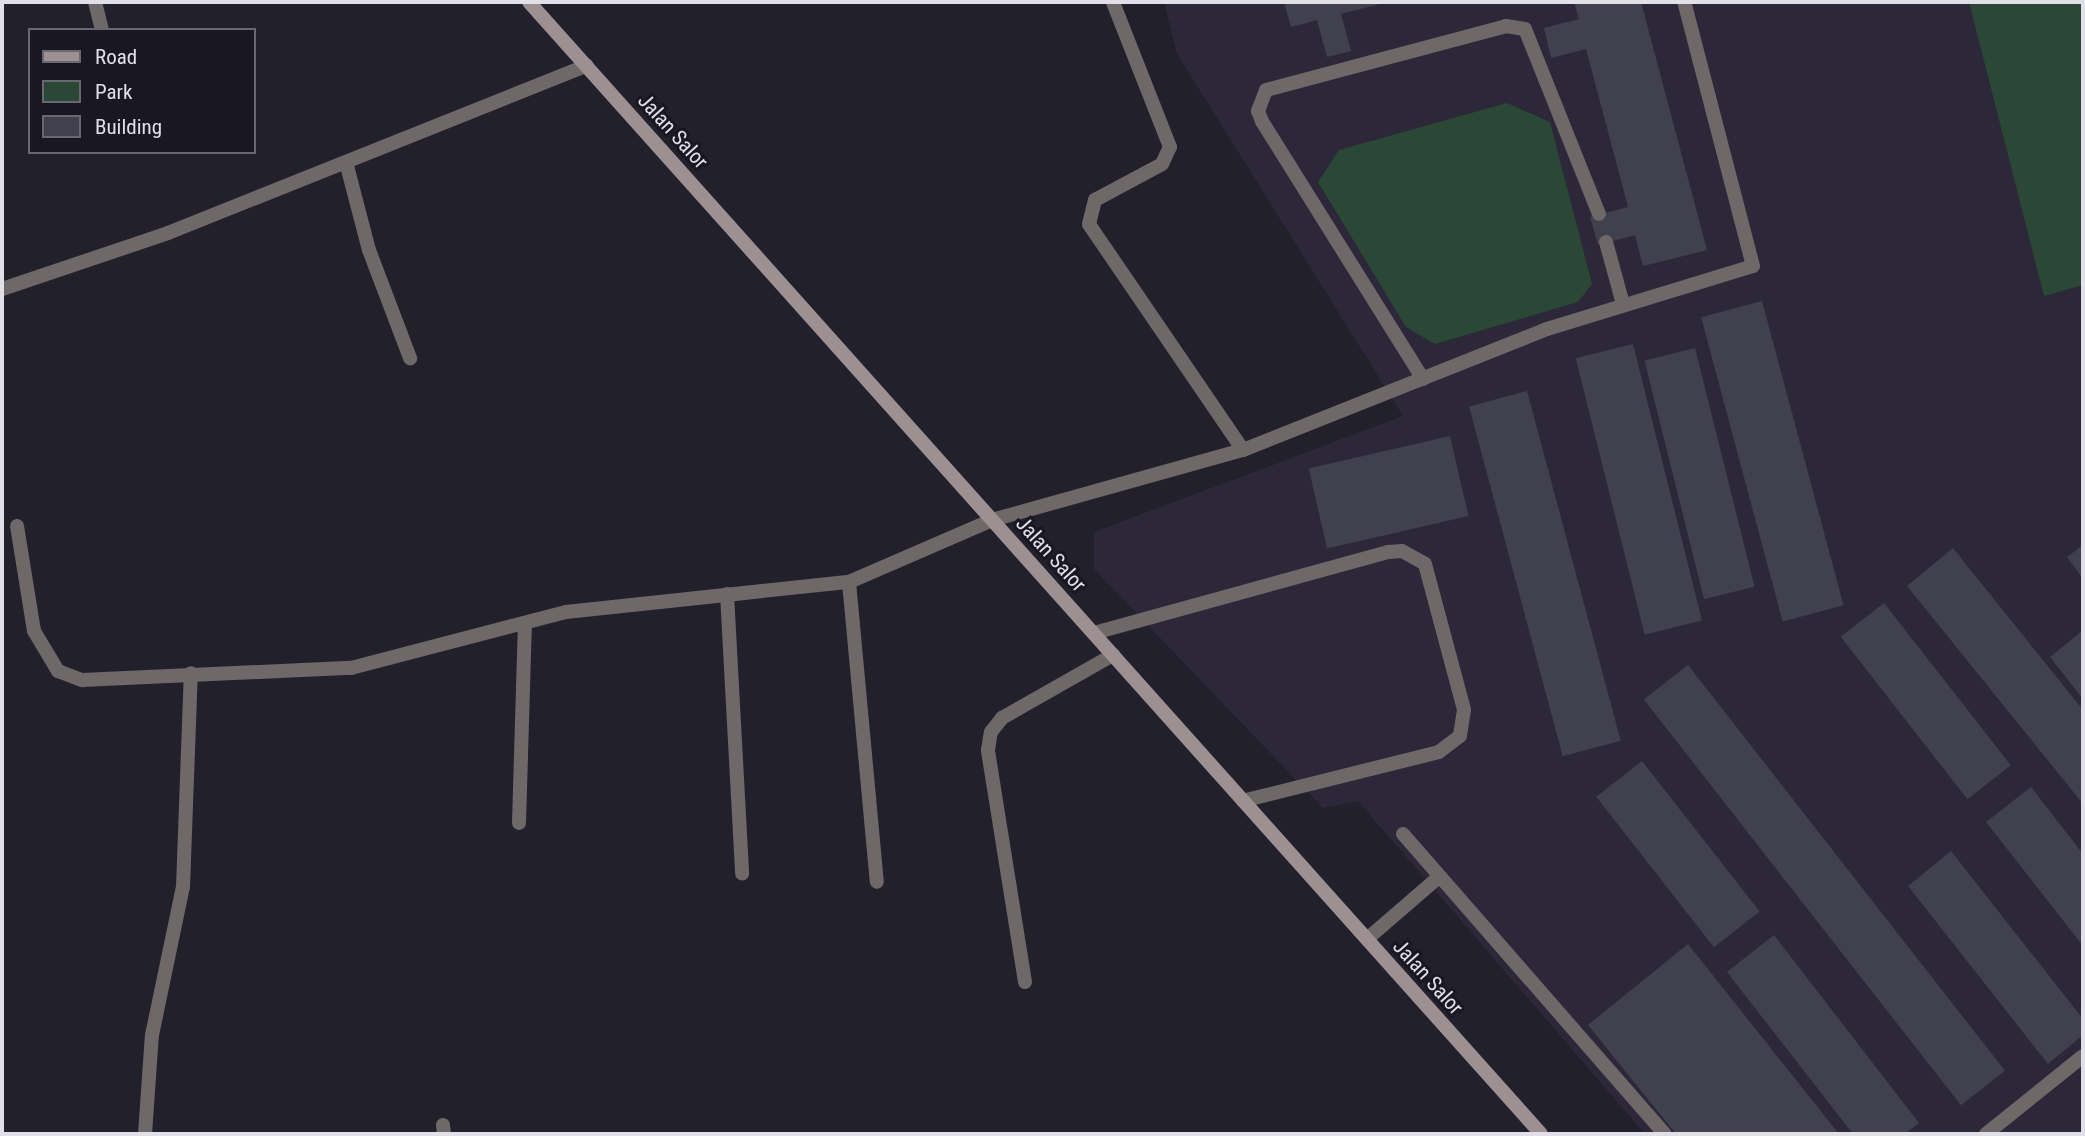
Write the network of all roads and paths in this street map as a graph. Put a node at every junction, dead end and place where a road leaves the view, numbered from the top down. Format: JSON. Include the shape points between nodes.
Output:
{"nodes":[{"id":1,"x":95,"y":2,"type":"edge"},
{"id":2,"x":529,"y":2,"type":"edge"},
{"id":3,"x":1114,"y":2,"type":"edge"},
{"id":4,"x":1684,"y":2,"type":"edge"},
{"id":5,"x":102,"y":28,"type":"edge"},
{"id":6,"x":587,"y":65,"type":"junction"},
{"id":7,"x":346,"y":162,"type":"junction"},
{"id":8,"x":1599,"y":214,"type":"dead end"},
{"id":9,"x":1606,"y":242,"type":"dead end"},
{"id":10,"x":2,"y":289,"type":"edge"},
{"id":11,"x":1622,"y":304,"type":"junction"},
{"id":12,"x":410,"y":358,"type":"dead end"},
{"id":13,"x":1423,"y":379,"type":"junction"},
{"id":14,"x":1243,"y":450,"type":"junction"},
{"id":15,"x":992,"y":520,"type":"junction"},
{"id":16,"x":17,"y":526,"type":"dead end"},
{"id":17,"x":849,"y":582,"type":"junction"},
{"id":18,"x":727,"y":594,"type":"junction"},
{"id":19,"x":525,"y":625,"type":"junction"},
{"id":20,"x":1094,"y":633,"type":"junction"},
{"id":21,"x":1112,"y":655,"type":"junction"},
{"id":22,"x":191,"y":673,"type":"junction"},
{"id":23,"x":1243,"y":801,"type":"junction"},
{"id":24,"x":519,"y":823,"type":"dead end"},
{"id":25,"x":1403,"y":834,"type":"dead end"},
{"id":26,"x":742,"y":874,"type":"dead end"},
{"id":27,"x":1440,"y":876,"type":"junction"},
{"id":28,"x":877,"y":882,"type":"dead end"},
{"id":29,"x":1367,"y":939,"type":"junction"},
{"id":30,"x":1026,"y":982,"type":"dead end"},
{"id":31,"x":2083,"y":1056,"type":"edge"},
{"id":32,"x":145,"y":1134,"type":"edge"},
{"id":33,"x":1541,"y":1134,"type":"edge"},
{"id":34,"x":1665,"y":1134,"type":"edge"},
{"id":35,"x":1986,"y":1134,"type":"edge"}],
"edges":[{"from":1,"to":5,"type":"street"},
{"from":2,"to":6,"type":"main road","name":"Jalan Salor"},
{"from":3,"to":14,"type":"street","via":[[1170,147],[1162,164],[1095,200],[1089,224]]},
{"from":4,"to":11,"type":"street","via":[[1753,267]]},
{"from":6,"to":7,"type":"street"},
{"from":6,"to":15,"type":"main road","name":"Jalan Salor"},
{"from":7,"to":10,"type":"street","via":[[87,264]]},
{"from":7,"to":12,"type":"street","via":[[369,250]]},
{"from":8,"to":13,"type":"street","via":[[1525,29],[1506,26],[1266,90],[1258,111],[1262,121]]},
{"from":9,"to":11,"type":"street"},
{"from":11,"to":13,"type":"street"},
{"from":13,"to":14,"type":"street"},
{"from":14,"to":15,"type":"street"},
{"from":15,"to":17,"type":"street"},
{"from":15,"to":20,"type":"main road","name":"Jalan Salor"},
{"from":16,"to":22,"type":"street","via":[[34,631],[58,671],[82,680]]},
{"from":17,"to":18,"type":"street"},
{"from":17,"to":28,"type":"street"},
{"from":18,"to":19,"type":"street","via":[[566,612]]},
{"from":18,"to":26,"type":"street"},
{"from":19,"to":22,"type":"street","via":[[351,668]]},
{"from":19,"to":24,"type":"street"},
{"from":20,"to":21,"type":"main road","name":"Jalan Salor"},
{"from":20,"to":23,"type":"street","via":[[1388,552],[1402,551],[1425,564],[1464,710],[1460,736],[1439,752]]},
{"from":21,"to":23,"type":"main road","name":"Jalan Salor"},
{"from":21,"to":30,"type":"street","via":[[1002,718],[991,732],[988,750]]},
{"from":22,"to":32,"type":"street","via":[[183,887],[152,1035]]},
{"from":23,"to":29,"type":"main road","name":"Jalan Salor"},
{"from":25,"to":27,"type":"street"},
{"from":27,"to":29,"type":"street"},
{"from":27,"to":34,"type":"street"},
{"from":29,"to":33,"type":"main road","name":"Jalan Salor"},
{"from":31,"to":35,"type":"street"}]}
